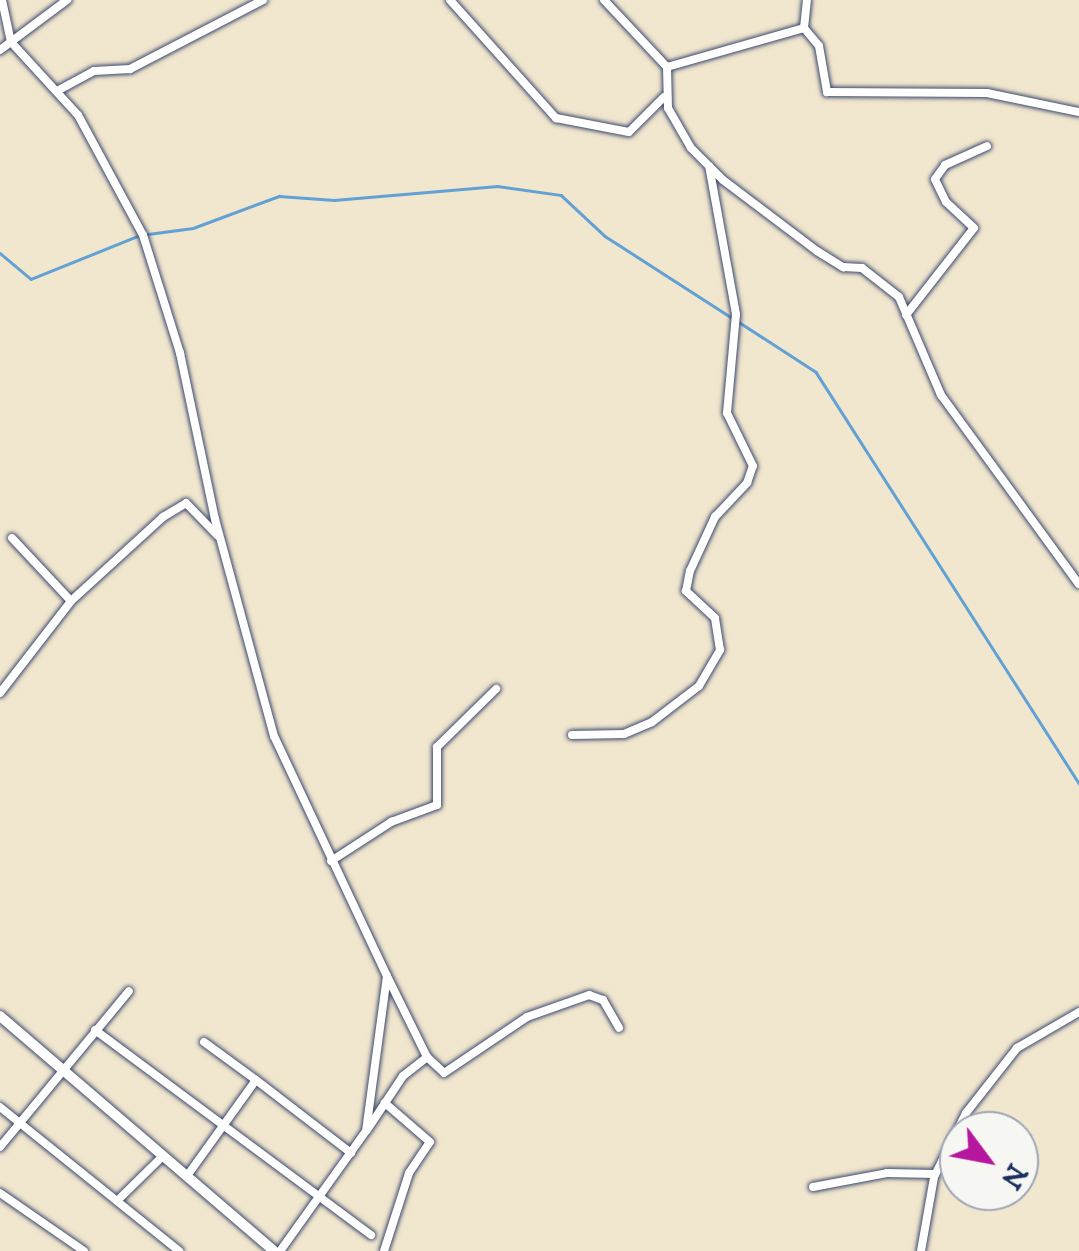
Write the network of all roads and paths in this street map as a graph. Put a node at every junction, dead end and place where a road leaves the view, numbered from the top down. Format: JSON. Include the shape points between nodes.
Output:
{"nodes":[{"id":1,"x":2,"y":0,"type":"edge"},
{"id":2,"x":67,"y":0,"type":"edge"},
{"id":3,"x":263,"y":0,"type":"edge"},
{"id":4,"x":450,"y":0,"type":"edge"},
{"id":5,"x":604,"y":0,"type":"edge"},
{"id":6,"x":807,"y":0,"type":"edge"},
{"id":7,"x":804,"y":28,"type":"junction"},
{"id":8,"x":11,"y":42,"type":"junction"},
{"id":9,"x":0,"y":50,"type":"edge"},
{"id":10,"x":667,"y":67,"type":"junction"},
{"id":11,"x":57,"y":91,"type":"junction"},
{"id":12,"x":664,"y":96,"type":"junction"},
{"id":13,"x":1079,"y":112,"type":"edge"},
{"id":14,"x":987,"y":146,"type":"dead end"},
{"id":15,"x":709,"y":166,"type":"junction"},
{"id":16,"x":906,"y":315,"type":"junction"},
{"id":17,"x":12,"y":538,"type":"dead end"},
{"id":18,"x":221,"y":539,"type":"junction"},
{"id":19,"x":1079,"y":584,"type":"edge"},
{"id":20,"x":71,"y":600,"type":"junction"},
{"id":21,"x":496,"y":689,"type":"dead end"},
{"id":22,"x":0,"y":693,"type":"edge"},
{"id":23,"x":572,"y":735,"type":"dead end"},
{"id":24,"x":331,"y":861,"type":"junction"},
{"id":25,"x":387,"y":976,"type":"junction"},
{"id":26,"x":129,"y":991,"type":"dead end"},
{"id":27,"x":1079,"y":1012,"type":"edge"},
{"id":28,"x":0,"y":1016,"type":"edge"},
{"id":29,"x":619,"y":1028,"type":"dead end"},
{"id":30,"x":95,"y":1030,"type":"junction"},
{"id":31,"x":204,"y":1042,"type":"dead end"},
{"id":32,"x":427,"y":1057,"type":"junction"},
{"id":33,"x":60,"y":1068,"type":"junction"},
{"id":34,"x":256,"y":1080,"type":"junction"},
{"id":35,"x":384,"y":1104,"type":"junction"},
{"id":36,"x":0,"y":1107,"type":"edge"},
{"id":37,"x":18,"y":1120,"type":"junction"},
{"id":38,"x":222,"y":1126,"type":"junction"},
{"id":39,"x":366,"y":1131,"type":"junction"},
{"id":40,"x":0,"y":1147,"type":"edge"},
{"id":41,"x":350,"y":1153,"type":"junction"},
{"id":42,"x":163,"y":1156,"type":"junction"},
{"id":43,"x":934,"y":1174,"type":"junction"},
{"id":44,"x":187,"y":1176,"type":"junction"},
{"id":45,"x":813,"y":1187,"type":"dead end"},
{"id":46,"x":0,"y":1193,"type":"edge"},
{"id":47,"x":319,"y":1198,"type":"junction"},
{"id":48,"x":117,"y":1200,"type":"junction"},
{"id":49,"x":371,"y":1235,"type":"dead end"},
{"id":50,"x":84,"y":1251,"type":"edge"},
{"id":51,"x":179,"y":1251,"type":"edge"},
{"id":52,"x":277,"y":1251,"type":"edge"},
{"id":53,"x":384,"y":1251,"type":"edge"},
{"id":54,"x":921,"y":1251,"type":"edge"}],
"edges":[{"from":1,"to":8,"type":"street"},
{"from":2,"to":8,"type":"street"},
{"from":3,"to":11,"type":"street","via":[[130,69],[94,72]]},
{"from":4,"to":12,"type":"street","via":[[556,118],[629,132]]},
{"from":5,"to":10,"type":"street"},
{"from":6,"to":7,"type":"street"},
{"from":7,"to":10,"type":"street"},
{"from":7,"to":13,"type":"street","via":[[819,46],[827,92],[987,93]]},
{"from":8,"to":9,"type":"street"},
{"from":8,"to":11,"type":"street"},
{"from":10,"to":12,"type":"street"},
{"from":11,"to":18,"type":"street","via":[[78,116],[143,234],[180,354]]},
{"from":12,"to":15,"type":"street"},
{"from":14,"to":16,"type":"street","via":[[945,165],[934,179],[946,202],[974,228]]},
{"from":15,"to":16,"type":"street","via":[[748,204],[817,250],[881,280]]},
{"from":15,"to":23,"type":"street","via":[[736,314],[727,413],[753,466],[747,483],[715,517],[686,591],[722,630],[720,650],[699,686],[652,722],[624,734]]},
{"from":16,"to":19,"type":"street","via":[[941,395]]},
{"from":17,"to":20,"type":"street"},
{"from":18,"to":20,"type":"street","via":[[186,503]]},
{"from":18,"to":24,"type":"street","via":[[274,736]]},
{"from":20,"to":22,"type":"street"},
{"from":21,"to":24,"type":"street","via":[[437,748],[438,804],[391,822]]},
{"from":24,"to":25,"type":"street"},
{"from":25,"to":32,"type":"street"},
{"from":25,"to":39,"type":"street"},
{"from":26,"to":30,"type":"street"},
{"from":27,"to":43,"type":"street","via":[[1017,1048],[991,1076]]},
{"from":28,"to":33,"type":"main road"},
{"from":29,"to":32,"type":"street","via":[[603,1000],[589,995],[527,1017],[444,1073]]},
{"from":30,"to":33,"type":"street"},
{"from":30,"to":38,"type":"street"},
{"from":31,"to":34,"type":"street"},
{"from":32,"to":35,"type":"street"},
{"from":33,"to":37,"type":"street"},
{"from":33,"to":42,"type":"main road"},
{"from":34,"to":38,"type":"street"},
{"from":34,"to":41,"type":"street"},
{"from":35,"to":39,"type":"street"},
{"from":35,"to":53,"type":"street","via":[[430,1142],[409,1174]]},
{"from":36,"to":37,"type":"street"},
{"from":37,"to":40,"type":"street"},
{"from":37,"to":48,"type":"street"},
{"from":38,"to":44,"type":"street"},
{"from":38,"to":47,"type":"street"},
{"from":39,"to":41,"type":"street"},
{"from":41,"to":47,"type":"street"},
{"from":42,"to":44,"type":"main road"},
{"from":42,"to":48,"type":"street"},
{"from":43,"to":45,"type":"street","via":[[886,1173]]},
{"from":43,"to":54,"type":"street"},
{"from":44,"to":52,"type":"main road"},
{"from":46,"to":50,"type":"street"},
{"from":47,"to":49,"type":"street"},
{"from":47,"to":52,"type":"street"},
{"from":48,"to":51,"type":"street"}]}
